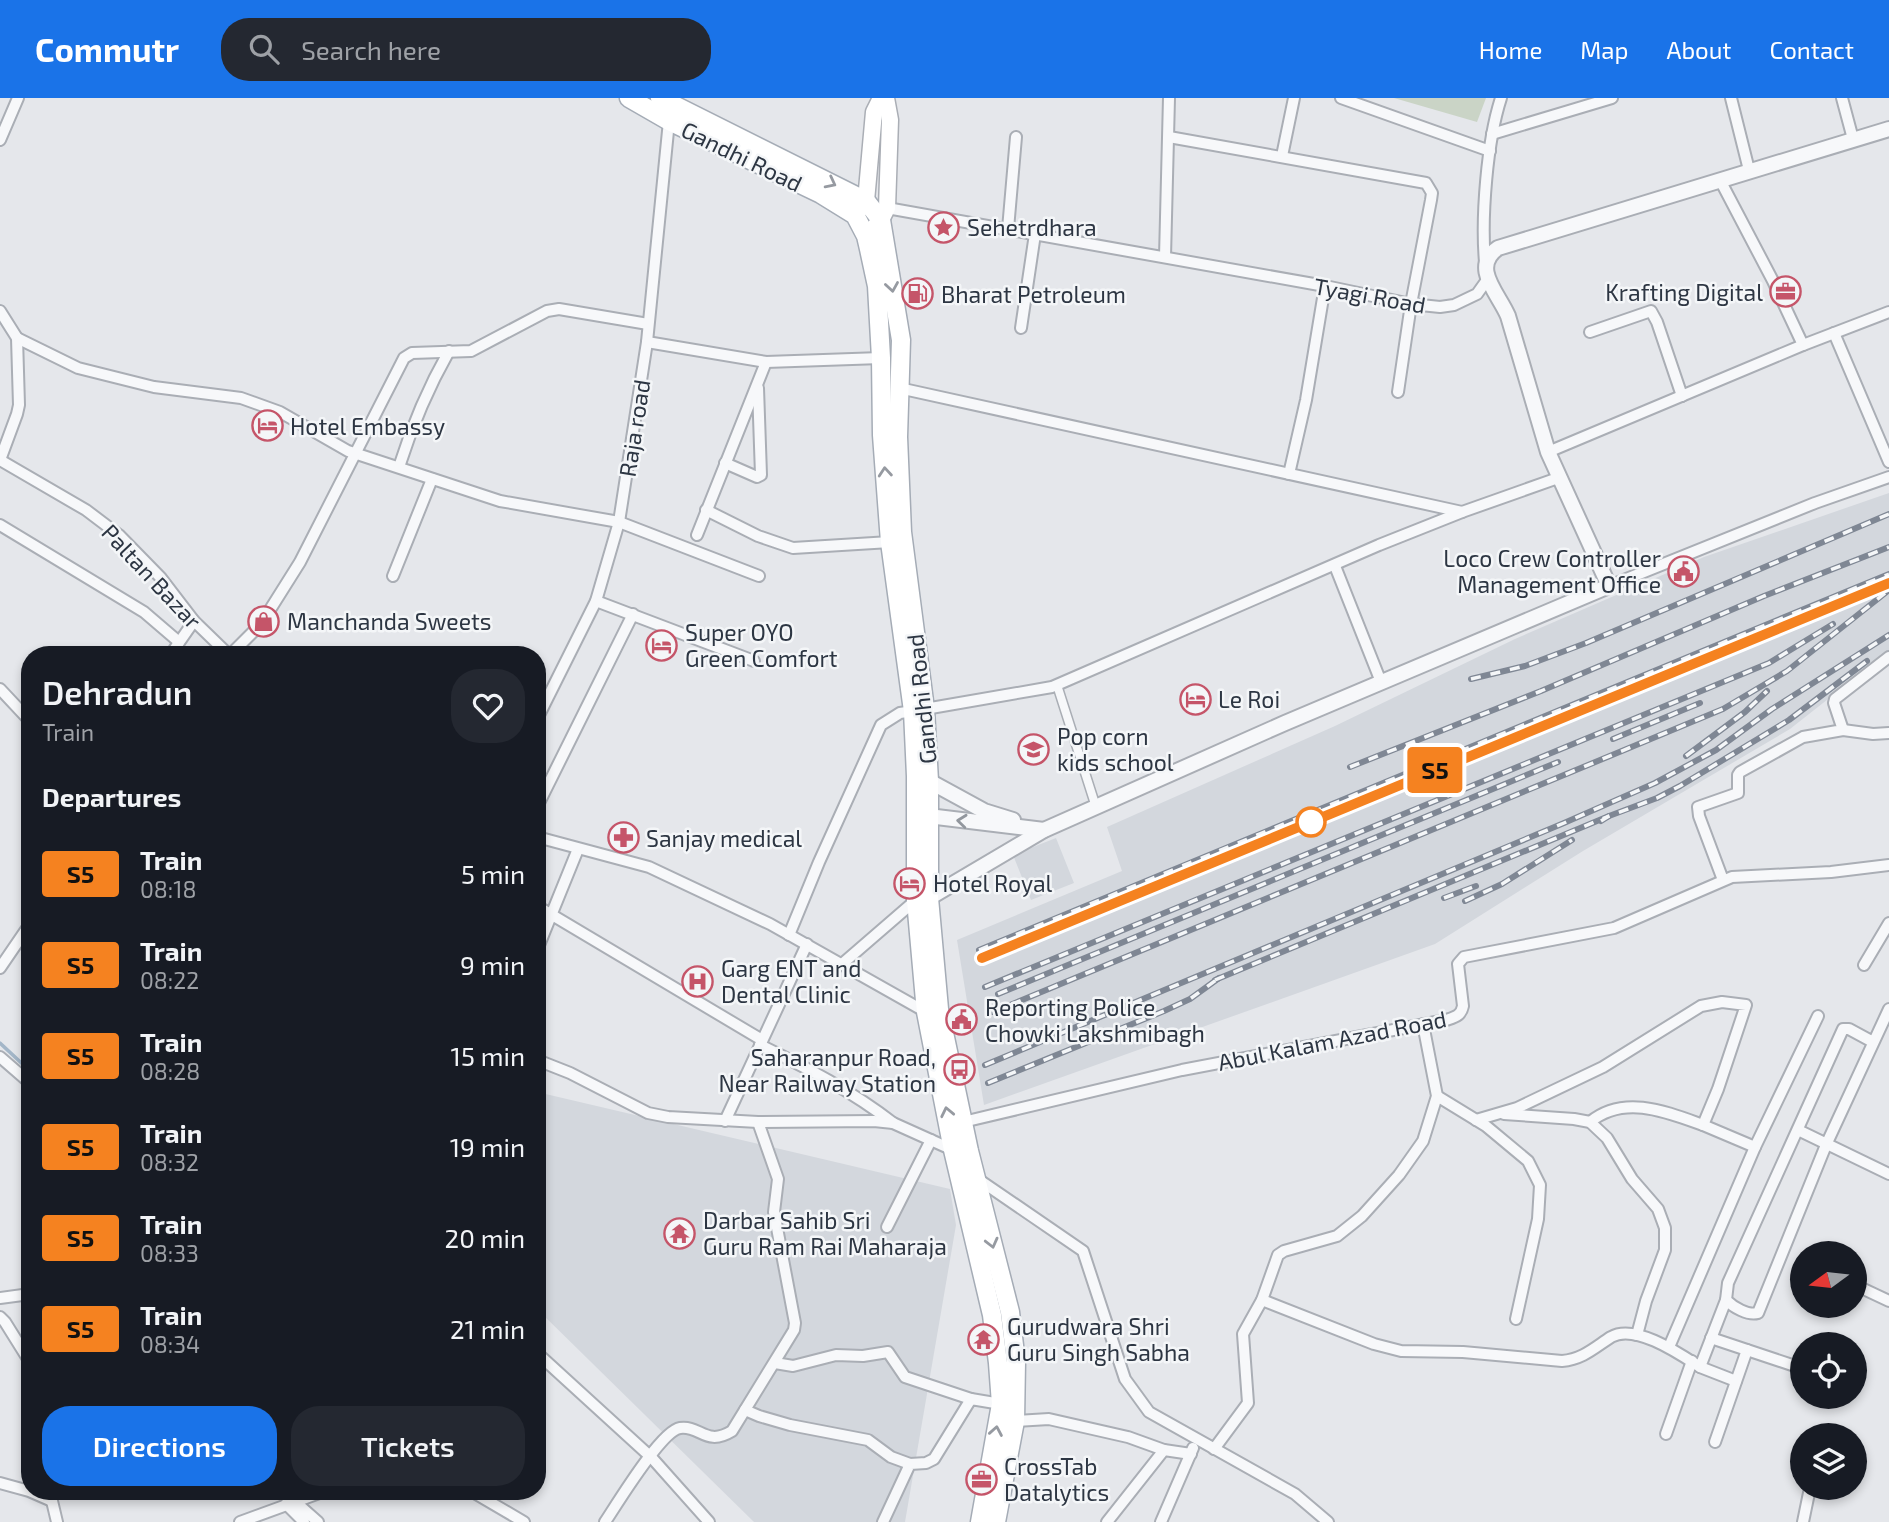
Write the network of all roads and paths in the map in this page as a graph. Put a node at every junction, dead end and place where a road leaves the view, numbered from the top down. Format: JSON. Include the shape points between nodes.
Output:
{"nodes":[{"id":1,"x":18,"y":98,"type":"edge"},
{"id":2,"x":629,"y":98,"type":"edge"},
{"id":3,"x":660,"y":98,"type":"edge"},
{"id":4,"x":883,"y":98,"type":"edge"},
{"id":5,"x":1169,"y":98,"type":"edge"},
{"id":6,"x":1294,"y":98,"type":"edge"},
{"id":7,"x":1341,"y":98,"type":"edge"},
{"id":8,"x":1502,"y":98,"type":"edge"},
{"id":9,"x":1612,"y":98,"type":"edge"},
{"id":10,"x":1731,"y":98,"type":"edge"},
{"id":11,"x":1842,"y":98,"type":"edge"},
{"id":12,"x":669,"y":121,"type":"junction"},
{"id":13,"x":1889,"y":129,"type":"edge"},
{"id":14,"x":1492,"y":134,"type":"junction"},
{"id":15,"x":1016,"y":137,"type":"dead end"},
{"id":16,"x":1169,"y":137,"type":"junction"},
{"id":17,"x":1853,"y":139,"type":"junction"},
{"id":18,"x":0,"y":141,"type":"edge"},
{"id":19,"x":1490,"y":151,"type":"junction"},
{"id":20,"x":1282,"y":156,"type":"junction"},
{"id":21,"x":1749,"y":170,"type":"junction"},
{"id":22,"x":1720,"y":180,"type":"junction"},
{"id":23,"x":861,"y":208,"type":"junction"},
{"id":24,"x":884,"y":214,"type":"junction"},
{"id":25,"x":1008,"y":229,"type":"junction"},
{"id":26,"x":1035,"y":234,"type":"junction"},
{"id":27,"x":866,"y":236,"type":"junction"},
{"id":28,"x":1165,"y":257,"type":"junction"},
{"id":29,"x":1485,"y":262,"type":"junction"},
{"id":30,"x":1487,"y":280,"type":"junction"},
{"id":31,"x":1325,"y":286,"type":"junction"},
{"id":32,"x":1411,"y":304,"type":"junction"},
{"id":33,"x":0,"y":311,"type":"edge"},
{"id":34,"x":1889,"y":312,"type":"edge"},
{"id":35,"x":648,"y":324,"type":"junction"},
{"id":36,"x":1021,"y":328,"type":"dead end"},
{"id":37,"x":1590,"y":332,"type":"dead end"},
{"id":38,"x":1834,"y":333,"type":"junction"},
{"id":39,"x":17,"y":338,"type":"junction"},
{"id":40,"x":647,"y":342,"type":"junction"},
{"id":41,"x":1803,"y":345,"type":"junction"},
{"id":42,"x":449,"y":351,"type":"junction"},
{"id":43,"x":881,"y":358,"type":"junction"},
{"id":44,"x":766,"y":362,"type":"junction"},
{"id":45,"x":758,"y":382,"type":"junction"},
{"id":46,"x":899,"y":388,"type":"junction"},
{"id":47,"x":1398,"y":392,"type":"dead end"},
{"id":48,"x":1682,"y":396,"type":"junction"},
{"id":49,"x":1548,"y":452,"type":"junction"},
{"id":50,"x":355,"y":453,"type":"junction"},
{"id":51,"x":0,"y":460,"type":"edge"},
{"id":52,"x":1889,"y":462,"type":"edge"},
{"id":53,"x":726,"y":463,"type":"junction"},
{"id":54,"x":399,"y":467,"type":"junction"},
{"id":55,"x":1289,"y":474,"type":"junction"},
{"id":56,"x":1889,"y":477,"type":"edge"},
{"id":57,"x":1558,"y":478,"type":"junction"},
{"id":58,"x":432,"y":479,"type":"junction"},
{"id":59,"x":706,"y":510,"type":"junction"},
{"id":60,"x":1462,"y":512,"type":"junction"},
{"id":61,"x":619,"y":522,"type":"junction"},
{"id":62,"x":0,"y":525,"type":"edge"},
{"id":63,"x":697,"y":535,"type":"dead end"},
{"id":64,"x":890,"y":542,"type":"junction"},
{"id":65,"x":1335,"y":566,"type":"junction"},
{"id":66,"x":393,"y":576,"type":"dead end"},
{"id":67,"x":759,"y":576,"type":"dead end"},
{"id":68,"x":1609,"y":586,"type":"junction"},
{"id":69,"x":596,"y":601,"type":"junction"},
{"id":70,"x":634,"y":614,"type":"junction"},
{"id":71,"x":194,"y":621,"type":"junction"},
{"id":72,"x":179,"y":642,"type":"junction"},
{"id":73,"x":176,"y":646,"type":"edge"},
{"id":74,"x":221,"y":646,"type":"edge"},
{"id":75,"x":238,"y":646,"type":"edge"},
{"id":76,"x":1889,"y":657,"type":"edge"},
{"id":77,"x":754,"y":661,"type":"dead end"},
{"id":78,"x":1381,"y":682,"type":"junction"},
{"id":79,"x":1057,"y":685,"type":"junction"},
{"id":80,"x":0,"y":689,"type":"edge"},
{"id":81,"x":546,"y":701,"type":"edge"},
{"id":82,"x":919,"y":710,"type":"junction"},
{"id":83,"x":21,"y":711,"type":"edge"},
{"id":84,"x":1843,"y":730,"type":"junction"},
{"id":85,"x":1889,"y":733,"type":"edge"},
{"id":86,"x":929,"y":781,"type":"junction"},
{"id":87,"x":546,"y":789,"type":"edge"},
{"id":88,"x":1097,"y":807,"type":"junction"},
{"id":89,"x":923,"y":816,"type":"junction"},
{"id":90,"x":1044,"y":830,"type":"junction"},
{"id":91,"x":546,"y":840,"type":"edge"},
{"id":92,"x":578,"y":849,"type":"junction"},
{"id":93,"x":1889,"y":865,"type":"edge"},
{"id":94,"x":1723,"y":880,"type":"junction"},
{"id":95,"x":923,"y":899,"type":"junction"},
{"id":96,"x":546,"y":912,"type":"edge"},
{"id":97,"x":553,"y":916,"type":"junction"},
{"id":98,"x":1889,"y":923,"type":"edge"},
{"id":99,"x":546,"y":931,"type":"edge"},
{"id":100,"x":789,"y":935,"type":"junction"},
{"id":101,"x":21,"y":937,"type":"edge"},
{"id":102,"x":807,"y":944,"type":"junction"},
{"id":103,"x":842,"y":964,"type":"junction"},
{"id":104,"x":1864,"y":965,"type":"dead end"},
{"id":105,"x":0,"y":968,"type":"edge"},
{"id":106,"x":1889,"y":1009,"type":"edge"},
{"id":107,"x":926,"y":1012,"type":"junction"},
{"id":108,"x":1818,"y":1016,"type":"dead end"},
{"id":109,"x":1423,"y":1024,"type":"junction"},
{"id":110,"x":1885,"y":1026,"type":"edge"},
{"id":111,"x":1873,"y":1042,"type":"junction"},
{"id":112,"x":761,"y":1043,"type":"junction"},
{"id":113,"x":0,"y":1057,"type":"edge"},
{"id":114,"x":546,"y":1064,"type":"edge"},
{"id":115,"x":21,"y":1075,"type":"edge"},
{"id":116,"x":1437,"y":1096,"type":"junction"},
{"id":117,"x":1502,"y":1114,"type":"junction"},
{"id":118,"x":1476,"y":1120,"type":"junction"},
{"id":119,"x":725,"y":1121,"type":"junction"},
{"id":120,"x":758,"y":1122,"type":"junction"},
{"id":121,"x":963,"y":1122,"type":"junction"},
{"id":122,"x":1590,"y":1122,"type":"junction"},
{"id":123,"x":893,"y":1123,"type":"junction"},
{"id":124,"x":1703,"y":1125,"type":"junction"},
{"id":125,"x":1798,"y":1130,"type":"junction"},
{"id":126,"x":931,"y":1140,"type":"junction"},
{"id":127,"x":1826,"y":1145,"type":"junction"},
{"id":128,"x":1755,"y":1147,"type":"junction"},
{"id":129,"x":953,"y":1150,"type":"junction"},
{"id":130,"x":1889,"y":1174,"type":"edge"},
{"id":131,"x":967,"y":1178,"type":"junction"},
{"id":132,"x":887,"y":1227,"type":"dead end"},
{"id":133,"x":1867,"y":1291,"type":"edge"},
{"id":134,"x":21,"y":1295,"type":"edge"},
{"id":135,"x":0,"y":1298,"type":"edge"},
{"id":136,"x":1262,"y":1300,"type":"junction"},
{"id":137,"x":1726,"y":1300,"type":"junction"},
{"id":138,"x":1889,"y":1301,"type":"edge"},
{"id":139,"x":0,"y":1317,"type":"edge"},
{"id":140,"x":1516,"y":1319,"type":"dead end"},
{"id":141,"x":1637,"y":1335,"type":"junction"},
{"id":142,"x":1711,"y":1338,"type":"junction"},
{"id":143,"x":1669,"y":1347,"type":"junction"},
{"id":144,"x":21,"y":1348,"type":"edge"},
{"id":145,"x":1746,"y":1350,"type":"junction"},
{"id":146,"x":546,"y":1361,"type":"edge"},
{"id":147,"x":775,"y":1363,"type":"junction"},
{"id":148,"x":1696,"y":1364,"type":"junction"},
{"id":149,"x":1790,"y":1364,"type":"edge"},
{"id":150,"x":1736,"y":1381,"type":"junction"},
{"id":151,"x":971,"y":1399,"type":"junction"},
{"id":152,"x":1001,"y":1404,"type":"junction"},
{"id":153,"x":746,"y":1410,"type":"junction"},
{"id":154,"x":1015,"y":1421,"type":"junction"},
{"id":155,"x":1666,"y":1434,"type":"dead end"},
{"id":156,"x":1197,"y":1439,"type":"junction"},
{"id":157,"x":1715,"y":1442,"type":"dead end"},
{"id":158,"x":1214,"y":1448,"type":"junction"},
{"id":159,"x":1164,"y":1450,"type":"junction"},
{"id":160,"x":1191,"y":1454,"type":"junction"},
{"id":161,"x":649,"y":1456,"type":"junction"},
{"id":162,"x":910,"y":1464,"type":"junction"},
{"id":163,"x":0,"y":1483,"type":"edge"},
{"id":164,"x":21,"y":1489,"type":"edge"},
{"id":165,"x":53,"y":1500,"type":"edge"},
{"id":166,"x":297,"y":1500,"type":"edge"},
{"id":167,"x":486,"y":1500,"type":"edge"},
{"id":168,"x":1807,"y":1500,"type":"edge"},
{"id":169,"x":291,"y":1502,"type":"junction"},
{"id":170,"x":1313,"y":1517,"type":"edge"},
{"id":171,"x":57,"y":1522,"type":"edge"},
{"id":172,"x":240,"y":1522,"type":"edge"},
{"id":173,"x":304,"y":1522,"type":"edge"},
{"id":174,"x":318,"y":1522,"type":"edge"},
{"id":175,"x":524,"y":1522,"type":"edge"},
{"id":176,"x":605,"y":1522,"type":"edge"},
{"id":177,"x":709,"y":1522,"type":"edge"},
{"id":178,"x":883,"y":1522,"type":"edge"},
{"id":179,"x":980,"y":1522,"type":"edge"},
{"id":180,"x":996,"y":1522,"type":"edge"},
{"id":181,"x":1107,"y":1522,"type":"edge"},
{"id":182,"x":1161,"y":1522,"type":"edge"},
{"id":183,"x":1328,"y":1522,"type":"edge"},
{"id":184,"x":1802,"y":1522,"type":"edge"}],
"edges":[{"from":1,"to":18,"type":"street"},
{"from":2,"to":12,"type":"main road","name":"Gandhi Road"},
{"from":3,"to":23,"type":"main road","name":"Gandhi Road","one_way":true},
{"from":4,"to":23,"type":"main road","via":[[874,112]]},
{"from":4,"to":24,"type":"main road","via":[[890,120]]},
{"from":5,"to":16,"type":"street"},
{"from":6,"to":20,"type":"street"},
{"from":7,"to":19,"type":"street"},
{"from":8,"to":14,"type":"street"},
{"from":9,"to":14,"type":"street"},
{"from":10,"to":21,"type":"street"},
{"from":11,"to":17,"type":"street"},
{"from":12,"to":23,"type":"main road","name":"Gandhi Road","via":[[821,194]]},
{"from":12,"to":35,"type":"street","name":"Raja road"},
{"from":13,"to":17,"type":"street"},
{"from":14,"to":19,"type":"street"},
{"from":15,"to":25,"type":"street"},
{"from":16,"to":20,"type":"street"},
{"from":16,"to":28,"type":"street"},
{"from":17,"to":21,"type":"street"},
{"from":19,"to":29,"type":"street"},
{"from":20,"to":32,"type":"street","via":[[1430,187],[1432,200]]},
{"from":21,"to":22,"type":"street"},
{"from":22,"to":29,"type":"street","via":[[1498,248]]},
{"from":22,"to":41,"type":"street"},
{"from":23,"to":24,"type":"main road"},
{"from":23,"to":27,"type":"main road","name":"Gandhi Road"},
{"from":24,"to":25,"type":"street","name":"Tyagi Road"},
{"from":24,"to":27,"type":"main road"},
{"from":24,"to":46,"type":"main road","name":"Gandhi Road","one_way":true,"via":[[901,340]]},
{"from":25,"to":26,"type":"street","name":"Tyagi Road"},
{"from":26,"to":28,"type":"street","name":"Tyagi Road"},
{"from":26,"to":36,"type":"street"},
{"from":27,"to":43,"type":"main road","name":"Gandhi Road","via":[[877,286]]},
{"from":28,"to":31,"type":"street","name":"Tyagi Road"},
{"from":29,"to":30,"type":"street"},
{"from":30,"to":32,"type":"street","name":"Tyagi Road","via":[[1477,294],[1454,305]]},
{"from":30,"to":49,"type":"street","via":[[1502,301]]},
{"from":31,"to":32,"type":"street","name":"Tyagi Road"},
{"from":31,"to":55,"type":"street"},
{"from":32,"to":47,"type":"street"},
{"from":33,"to":39,"type":"street"},
{"from":34,"to":38,"type":"street"},
{"from":35,"to":40,"type":"street","name":"Raja road"},
{"from":35,"to":42,"type":"street","via":[[559,309],[471,351]]},
{"from":37,"to":48,"type":"street","via":[[1651,311]]},
{"from":38,"to":41,"type":"street"},
{"from":38,"to":52,"type":"street"},
{"from":39,"to":50,"type":"street","via":[[78,368],[153,387],[241,398],[280,412]]},
{"from":39,"to":51,"type":"street","via":[[19,405]]},
{"from":40,"to":44,"type":"street"},
{"from":40,"to":61,"type":"street","name":"Raja road"},
{"from":41,"to":48,"type":"street"},
{"from":42,"to":50,"type":"street","via":[[412,353],[404,358]]},
{"from":42,"to":54,"type":"street","via":[[431,383]]},
{"from":43,"to":44,"type":"street"},
{"from":64,"to":43,"type":"main road","name":"Gandhi Road","one_way":true},
{"from":44,"to":45,"type":"street"},
{"from":45,"to":53,"type":"street"},
{"from":45,"to":53,"type":"street","via":[[761,475]]},
{"from":46,"to":55,"type":"street"},
{"from":46,"to":82,"type":"main road","name":"Gandhi Road","via":[[902,532]]},
{"from":48,"to":49,"type":"street"},
{"from":49,"to":57,"type":"street"},
{"from":50,"to":54,"type":"street"},
{"from":50,"to":75,"type":"street","via":[[300,562],[261,624]]},
{"from":51,"to":71,"type":"street","name":"Paltan Bazar","via":[[86,510],[119,535]]},
{"from":53,"to":59,"type":"street"},
{"from":54,"to":58,"type":"street"},
{"from":55,"to":60,"type":"street"},
{"from":56,"to":68,"type":"street"},
{"from":57,"to":60,"type":"street"},
{"from":57,"to":68,"type":"street"},
{"from":58,"to":61,"type":"street","via":[[500,501]]},
{"from":58,"to":66,"type":"street"},
{"from":59,"to":63,"type":"street"},
{"from":59,"to":64,"type":"street","via":[[793,548]]},
{"from":60,"to":65,"type":"street"},
{"from":61,"to":67,"type":"street"},
{"from":61,"to":69,"type":"street","name":"Raja road"},
{"from":62,"to":72,"type":"street","via":[[144,612]]},
{"from":64,"to":82,"type":"main road","name":"Gandhi Road"},
{"from":65,"to":78,"type":"street"},
{"from":65,"to":79,"type":"street"},
{"from":68,"to":78,"type":"street"},
{"from":69,"to":70,"type":"street"},
{"from":69,"to":81,"type":"street","name":"Raja road"},
{"from":70,"to":77,"type":"street"},
{"from":70,"to":87,"type":"street"},
{"from":71,"to":72,"type":"street"},
{"from":71,"to":74,"type":"street","name":"Paltan Bazar"},
{"from":72,"to":73,"type":"street"},
{"from":76,"to":84,"type":"street","via":[[1835,699]]},
{"from":78,"to":88,"type":"street"},
{"from":79,"to":82,"type":"street"},
{"from":79,"to":88,"type":"street"},
{"from":80,"to":83,"type":"street"},
{"from":82,"to":86,"type":"main road","name":"Gandhi Road"},
{"from":82,"to":89,"type":"main road","name":"Gandhi Road"},
{"from":82,"to":100,"type":"street","via":[[900,713],[881,725]]},
{"from":84,"to":85,"type":"street"},
{"from":84,"to":94,"type":"street","via":[[1793,741],[1740,772],[1738,793],[1698,807]]},
{"from":86,"to":89,"type":"main road","name":"Gandhi Road"},
{"from":86,"to":90,"type":"street","via":[[984,811]]},
{"from":88,"to":90,"type":"street"},
{"from":90,"to":89,"type":"street","one_way":true},
{"from":89,"to":95,"type":"main road","name":"Gandhi Road"},
{"from":90,"to":95,"type":"street"},
{"from":91,"to":92,"type":"street"},
{"from":92,"to":97,"type":"street"},
{"from":92,"to":100,"type":"street","via":[[649,867]]},
{"from":93,"to":94,"type":"street","name":"Abul Kalam Azad Road"},
{"from":94,"to":109,"type":"street","name":"Abul Kalam Azad Road","via":[[1614,928],[1464,957],[1458,964],[1461,1012]]},
{"from":95,"to":103,"type":"street"},
{"from":95,"to":107,"type":"main road","name":"Gandhi Road"},
{"from":95,"to":121,"type":"main road","name":"Gandhi Road","via":[[939,1009]]},
{"from":96,"to":97,"type":"street"},
{"from":97,"to":99,"type":"street"},
{"from":97,"to":112,"type":"street"},
{"from":98,"to":104,"type":"street"},
{"from":100,"to":102,"type":"street"},
{"from":101,"to":105,"type":"street"},
{"from":102,"to":103,"type":"street"},
{"from":102,"to":112,"type":"street"},
{"from":103,"to":107,"type":"street"},
{"from":106,"to":110,"type":"street"},
{"from":129,"to":107,"type":"main road","name":"Gandhi Road","one_way":true},
{"from":108,"to":128,"type":"street"},
{"from":109,"to":116,"type":"street"},
{"from":109,"to":121,"type":"street","name":"Abul Kalam Azad Road","via":[[1182,1070]]},
{"from":110,"to":111,"type":"street"},
{"from":111,"to":125,"type":"street","via":[[1843,1029]]},
{"from":111,"to":127,"type":"street"},
{"from":112,"to":119,"type":"street"},
{"from":112,"to":123,"type":"street","via":[[831,1080]]},
{"from":113,"to":115,"type":"street"},
{"from":114,"to":119,"type":"street","via":[[648,1113]]},
{"from":116,"to":118,"type":"street"},
{"from":116,"to":136,"type":"street","via":[[1426,1136],[1399,1175],[1362,1216],[1336,1236],[1278,1255]]},
{"from":117,"to":118,"type":"street"},
{"from":117,"to":122,"type":"street"},
{"from":117,"to":124,"type":"street","via":[[1603,1067],[1701,1006],[1722,1002],[1746,1005]]},
{"from":118,"to":140,"type":"street","via":[[1528,1161],[1540,1185],[1538,1219]]},
{"from":119,"to":120,"type":"street"},
{"from":120,"to":123,"type":"street"},
{"from":120,"to":147,"type":"street","via":[[778,1179],[774,1212],[795,1323]]},
{"from":121,"to":131,"type":"main road","name":"Gandhi Road"},
{"from":122,"to":124,"type":"street","via":[[1612,1110],[1641,1108],[1666,1111]]},
{"from":122,"to":141,"type":"street","via":[[1651,1199],[1665,1228],[1665,1250]]},
{"from":123,"to":126,"type":"street"},
{"from":124,"to":128,"type":"street"},
{"from":125,"to":127,"type":"street"},
{"from":125,"to":137,"type":"street","via":[[1736,1264]]},
{"from":126,"to":129,"type":"street"},
{"from":126,"to":132,"type":"street"},
{"from":127,"to":130,"type":"street"},
{"from":127,"to":137,"type":"street","via":[[1758,1313],[1751,1314]]},
{"from":128,"to":143,"type":"street"},
{"from":129,"to":131,"type":"main road","name":"Gandhi Road"},
{"from":131,"to":152,"type":"main road","via":[[992,1315]]},
{"from":131,"to":154,"type":"main road","one_way":true,"via":[[1010,1312],[1016,1362]]},
{"from":131,"to":156,"type":"street","via":[[1083,1251],[1125,1379],[1149,1412]]},
{"from":133,"to":138,"type":"street"},
{"from":134,"to":135,"type":"street"},
{"from":136,"to":141,"type":"street","via":[[1401,1351],[1562,1361],[1575,1360],[1616,1335]]},
{"from":136,"to":158,"type":"street","via":[[1243,1334],[1248,1403]]},
{"from":137,"to":142,"type":"street"},
{"from":139,"to":144,"type":"street"},
{"from":141,"to":143,"type":"street"},
{"from":142,"to":145,"type":"street"},
{"from":142,"to":148,"type":"street"},
{"from":143,"to":148,"type":"street"},
{"from":145,"to":149,"type":"street"},
{"from":145,"to":150,"type":"street"},
{"from":146,"to":161,"type":"street"},
{"from":147,"to":151,"type":"street","via":[[793,1366],[836,1355],[888,1352],[905,1377]]},
{"from":147,"to":153,"type":"street"},
{"from":148,"to":150,"type":"street"},
{"from":148,"to":155,"type":"street"},
{"from":150,"to":157,"type":"street"},
{"from":151,"to":152,"type":"street"},
{"from":151,"to":162,"type":"street","via":[[934,1459]]},
{"from":179,"to":152,"type":"main road","one_way":true},
{"from":153,"to":161,"type":"street","via":[[726,1435],[709,1437],[679,1428]]},
{"from":153,"to":162,"type":"street","via":[[790,1425],[868,1440]]},
{"from":154,"to":159,"type":"street","via":[[1049,1419]]},
{"from":154,"to":180,"type":"main road"},
{"from":156,"to":158,"type":"street"},
{"from":156,"to":160,"type":"street"},
{"from":158,"to":170,"type":"street","via":[[1295,1494]]},
{"from":159,"to":160,"type":"street"},
{"from":159,"to":181,"type":"street"},
{"from":160,"to":182,"type":"street"},
{"from":161,"to":176,"type":"street"},
{"from":161,"to":177,"type":"street"},
{"from":162,"to":178,"type":"street"},
{"from":163,"to":164,"type":"street"},
{"from":165,"to":171,"type":"street"},
{"from":166,"to":169,"type":"street"},
{"from":167,"to":175,"type":"street"},
{"from":168,"to":184,"type":"street"},
{"from":169,"to":172,"type":"street"},
{"from":169,"to":173,"type":"street"},
{"from":169,"to":174,"type":"street"},
{"from":170,"to":183,"type":"street"}]}
